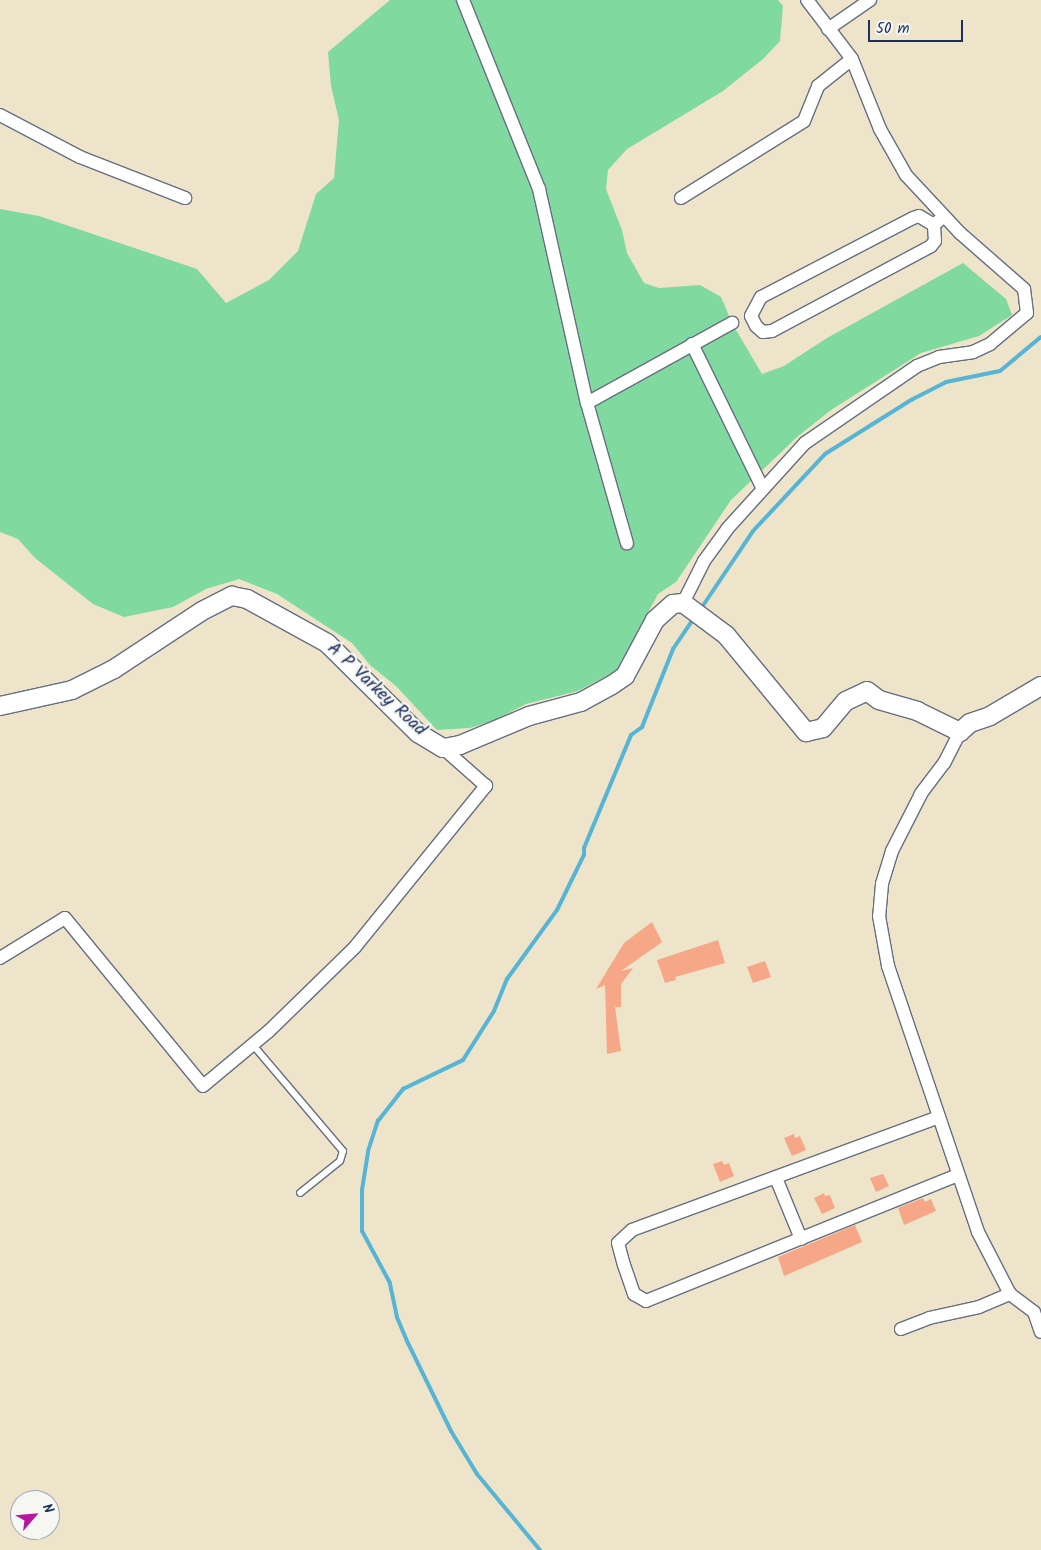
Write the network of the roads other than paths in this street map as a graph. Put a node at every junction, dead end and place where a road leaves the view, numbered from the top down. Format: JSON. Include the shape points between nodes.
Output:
{"nodes":[{"id":1,"x":463,"y":0,"type":"edge"},
{"id":2,"x":807,"y":0,"type":"edge"},
{"id":3,"x":870,"y":0,"type":"edge"},
{"id":4,"x":828,"y":29,"type":"junction"},
{"id":5,"x":852,"y":59,"type":"junction"},
{"id":6,"x":0,"y":115,"type":"edge"},
{"id":7,"x":185,"y":198,"type":"dead end"},
{"id":8,"x":681,"y":198,"type":"dead end"},
{"id":9,"x":944,"y":216,"type":"junction"},
{"id":10,"x":934,"y":225,"type":"junction"},
{"id":11,"x":732,"y":322,"type":"dead end"},
{"id":12,"x":692,"y":344,"type":"junction"},
{"id":13,"x":587,"y":403,"type":"junction"},
{"id":14,"x":762,"y":488,"type":"junction"},
{"id":15,"x":627,"y":542,"type":"dead end"},
{"id":16,"x":688,"y":610,"type":"junction"},
{"id":17,"x":1041,"y":686,"type":"edge"},
{"id":18,"x":0,"y":706,"type":"edge"},
{"id":19,"x":960,"y":732,"type":"junction"},
{"id":20,"x":443,"y":748,"type":"junction"},
{"id":21,"x":0,"y":958,"type":"edge"},
{"id":22,"x":253,"y":1045,"type":"junction"},
{"id":23,"x":939,"y":1117,"type":"junction"},
{"id":24,"x":958,"y":1175,"type":"junction"},
{"id":25,"x":776,"y":1178,"type":"junction"},
{"id":26,"x":300,"y":1193,"type":"dead end"},
{"id":27,"x":801,"y":1238,"type":"junction"},
{"id":28,"x":1010,"y":1294,"type":"junction"},
{"id":29,"x":901,"y":1329,"type":"dead end"},
{"id":30,"x":1041,"y":1332,"type":"edge"}],
"edges":[{"from":1,"to":13,"type":"street","via":[[539,189]]},
{"from":2,"to":4,"type":"street"},
{"from":3,"to":4,"type":"street"},
{"from":4,"to":5,"type":"street"},
{"from":5,"to":8,"type":"street","via":[[818,86],[804,122]]},
{"from":5,"to":9,"type":"street","via":[[891,152],[906,175]]},
{"from":6,"to":7,"type":"street","via":[[80,157]]},
{"from":9,"to":10,"type":"street"},
{"from":9,"to":14,"type":"street","via":[[1024,289],[1027,313],[990,344],[973,352],[939,357],[918,366],[806,443]]},
{"from":10,"to":10,"type":"street","via":[[935,241],[930,246],[772,331],[763,332],[756,326],[751,316],[762,297],[913,218],[919,216]]},
{"from":11,"to":12,"type":"street"},
{"from":12,"to":13,"type":"street"},
{"from":12,"to":14,"type":"street"},
{"from":13,"to":15,"type":"street"},
{"from":14,"to":16,"type":"street","via":[[704,561]]},
{"from":16,"to":19,"type":"street","via":[[726,635],[806,732],[823,728],[846,701],[867,691],[879,700],[908,708]]},
{"from":16,"to":20,"type":"street","name":"A P Varkey Road","via":[[655,620],[625,676],[612,685],[581,702],[529,716],[460,745]]},
{"from":17,"to":19,"type":"street","via":[[990,716],[970,722]]},
{"from":18,"to":20,"type":"street","name":"A P Varkey Road","via":[[72,690],[114,669],[202,611],[232,596],[246,599],[327,644],[418,733]]},
{"from":19,"to":23,"type":"street","via":[[892,850],[882,884],[879,916],[888,966]]},
{"from":20,"to":22,"type":"street","via":[[486,786],[355,947]]},
{"from":21,"to":22,"type":"street","via":[[65,918],[203,1086]]},
{"from":22,"to":26,"type":"lane","via":[[343,1151],[340,1161]]},
{"from":23,"to":24,"type":"street"},
{"from":23,"to":25,"type":"street"},
{"from":24,"to":27,"type":"street"},
{"from":24,"to":28,"type":"street","via":[[978,1232]]},
{"from":25,"to":27,"type":"street"},
{"from":25,"to":27,"type":"street","via":[[632,1230],[618,1243],[634,1294],[646,1301]]},
{"from":28,"to":29,"type":"street","via":[[979,1307],[928,1318]]},
{"from":28,"to":30,"type":"street","via":[[1034,1312]]}]}
